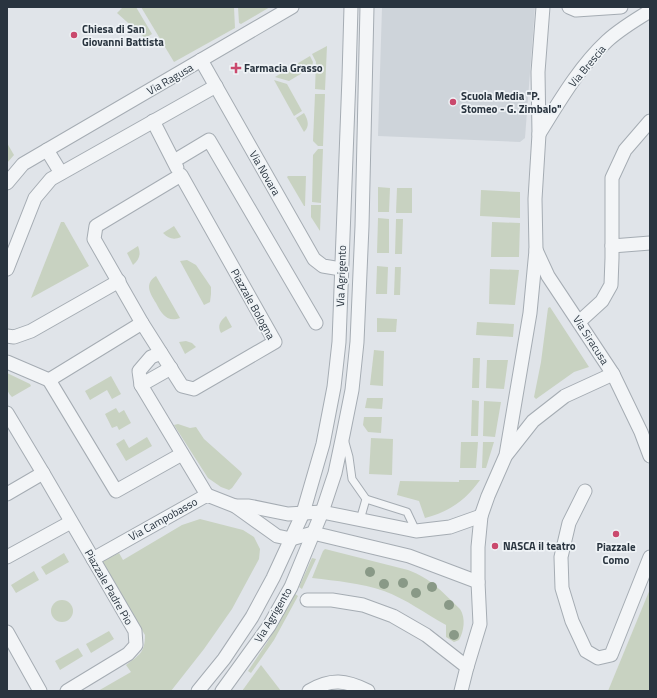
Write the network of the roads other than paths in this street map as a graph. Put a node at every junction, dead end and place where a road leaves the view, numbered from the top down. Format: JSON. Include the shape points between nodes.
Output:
{"nodes":[{"id":1,"x":292,"y":7,"type":"edge"},
{"id":2,"x":351,"y":7,"type":"edge"},
{"id":3,"x":367,"y":7,"type":"edge"},
{"id":4,"x":543,"y":7,"type":"edge"},
{"id":5,"x":569,"y":7,"type":"edge"},
{"id":6,"x":621,"y":7,"type":"edge"},
{"id":7,"x":643,"y":7,"type":"edge"},
{"id":8,"x":650,"y":8,"type":"edge"},
{"id":9,"x":650,"y":11,"type":"edge"},
{"id":10,"x":201,"y":60,"type":"junction"},
{"id":11,"x":216,"y":86,"type":"junction"},
{"id":12,"x":153,"y":121,"type":"junction"},
{"id":13,"x":650,"y":121,"type":"edge"},
{"id":14,"x":539,"y":134,"type":"junction"},
{"id":15,"x":47,"y":150,"type":"junction"},
{"id":16,"x":174,"y":161,"type":"junction"},
{"id":17,"x":61,"y":173,"type":"junction"},
{"id":18,"x":181,"y":175,"type":"junction"},
{"id":19,"x":7,"y":183,"type":"edge"},
{"id":20,"x":650,"y":243,"type":"edge"},
{"id":21,"x":612,"y":246,"type":"junction"},
{"id":22,"x":536,"y":250,"type":"junction"},
{"id":23,"x":7,"y":269,"type":"edge"},
{"id":24,"x":341,"y":269,"type":"junction"},
{"id":25,"x":119,"y":281,"type":"junction"},
{"id":26,"x":579,"y":322,"type":"junction"},
{"id":27,"x":142,"y":323,"type":"junction"},
{"id":28,"x":316,"y":323,"type":"dead end"},
{"id":29,"x":7,"y":336,"type":"edge"},
{"id":30,"x":161,"y":353,"type":"junction"},
{"id":31,"x":7,"y":362,"type":"edge"},
{"id":32,"x":171,"y":368,"type":"junction"},
{"id":33,"x":613,"y":374,"type":"junction"},
{"id":34,"x":49,"y":380,"type":"junction"},
{"id":35,"x":141,"y":385,"type":"junction"},
{"id":36,"x":7,"y":413,"type":"edge"},
{"id":37,"x":646,"y":433,"type":"edge"},
{"id":38,"x":343,"y":435,"type":"junction"},
{"id":39,"x":182,"y":454,"type":"junction"},
{"id":40,"x":506,"y":455,"type":"junction"},
{"id":41,"x":650,"y":456,"type":"edge"},
{"id":42,"x":43,"y":473,"type":"junction"},
{"id":43,"x":585,"y":491,"type":"dead end"},
{"id":44,"x":7,"y":494,"type":"edge"},
{"id":45,"x":207,"y":495,"type":"junction"},
{"id":46,"x":366,"y":499,"type":"junction"},
{"id":47,"x":235,"y":506,"type":"junction"},
{"id":48,"x":322,"y":512,"type":"junction"},
{"id":49,"x":303,"y":513,"type":"junction"},
{"id":50,"x":482,"y":516,"type":"junction"},
{"id":51,"x":360,"y":520,"type":"junction"},
{"id":52,"x":71,"y":522,"type":"junction"},
{"id":53,"x":416,"y":531,"type":"junction"},
{"id":54,"x":313,"y":533,"type":"junction"},
{"id":55,"x":291,"y":539,"type":"junction"},
{"id":56,"x":7,"y":557,"type":"edge"},
{"id":57,"x":650,"y":557,"type":"edge"},
{"id":58,"x":93,"y":559,"type":"junction"},
{"id":59,"x":478,"y":582,"type":"junction"},
{"id":60,"x":307,"y":600,"type":"dead end"},
{"id":61,"x":7,"y":632,"type":"edge"},
{"id":62,"x":467,"y":667,"type":"junction"},
{"id":63,"x":40,"y":691,"type":"edge"},
{"id":64,"x":67,"y":691,"type":"edge"},
{"id":65,"x":198,"y":691,"type":"edge"},
{"id":66,"x":222,"y":691,"type":"edge"},
{"id":67,"x":309,"y":691,"type":"edge"},
{"id":68,"x":368,"y":691,"type":"edge"},
{"id":69,"x":461,"y":691,"type":"edge"}],
"edges":[{"from":1,"to":10,"type":"street","name":"Via Ragusa"},
{"from":2,"to":24,"type":"street","name":"Via Agrigento"},
{"from":3,"to":38,"type":"street","name":"Via Agrigento","via":[[357,342],[352,390]]},
{"from":4,"to":14,"type":"street","name":"Via Siracusa","via":[[538,72]]},
{"from":5,"to":6,"type":"street","via":[[576,10]]},
{"from":7,"to":8,"type":"street"},
{"from":9,"to":14,"type":"street","name":"Via Brescia","via":[[607,41],[582,68]]},
{"from":10,"to":11,"type":"street","name":"Via Novara"},
{"from":10,"to":15,"type":"street","name":"Via Ragusa"},
{"from":11,"to":12,"type":"street"},
{"from":11,"to":24,"type":"street","name":"Via Novara","via":[[314,259],[323,266]]},
{"from":12,"to":16,"type":"street","name":"Piazzale Bologna"},
{"from":12,"to":17,"type":"street"},
{"from":13,"to":21,"type":"street","via":[[625,150],[612,178]]},
{"from":14,"to":22,"type":"street","name":"Via Siracusa","via":[[535,199]]},
{"from":15,"to":17,"type":"street"},
{"from":15,"to":19,"type":"street","name":"Via Ragusa","via":[[24,164]]},
{"from":16,"to":18,"type":"street","name":"Piazzale Bologna"},
{"from":16,"to":28,"type":"street","via":[[209,140]]},
{"from":17,"to":23,"type":"street","via":[[51,179],[35,198]]},
{"from":18,"to":25,"type":"street","name":"Piazzale Bologna","via":[[96,226],[94,239]]},
{"from":18,"to":32,"type":"street","name":"Piazzale Bologna","via":[[275,342],[194,389],[182,386]]},
{"from":20,"to":21,"type":"street"},
{"from":21,"to":26,"type":"street","via":[[611,285],[602,301]]},
{"from":22,"to":26,"type":"street","name":"Via Siracusa","via":[[548,276]]},
{"from":22,"to":40,"type":"street","name":"Via Siracusa","via":[[528,325]]},
{"from":24,"to":49,"type":"street","name":"Via Agrigento","via":[[339,342],[334,387],[323,444]]},
{"from":25,"to":27,"type":"street","name":"Piazzale Bologna"},
{"from":25,"to":29,"type":"street","via":[[30,331],[14,337]]},
{"from":26,"to":33,"type":"street","name":"Via Siracusa"},
{"from":27,"to":30,"type":"street","name":"Piazzale Bologna"},
{"from":27,"to":34,"type":"street"},
{"from":30,"to":32,"type":"street","name":"Piazzale Bologna"},
{"from":30,"to":35,"type":"street","via":[[151,357],[139,371]]},
{"from":31,"to":34,"type":"street"},
{"from":32,"to":35,"type":"street"},
{"from":33,"to":37,"type":"street"},
{"from":33,"to":40,"type":"street","name":"Via Siracusa","via":[[565,396],[533,421]]},
{"from":34,"to":39,"type":"street","via":[[116,491]]},
{"from":35,"to":39,"type":"street"},
{"from":36,"to":42,"type":"street","name":"Piazzale Padre Pio"},
{"from":37,"to":41,"type":"street"},
{"from":38,"to":46,"type":"lane","via":[[352,479]]},
{"from":38,"to":48,"type":"street","name":"Via Agrigento"},
{"from":39,"to":45,"type":"street"},
{"from":40,"to":50,"type":"street","name":"Via Siracusa"},
{"from":42,"to":44,"type":"street"},
{"from":42,"to":52,"type":"street","name":"Piazzale Padre Pio"},
{"from":43,"to":57,"type":"street","via":[[569,523],[560,557],[562,588],[572,621],[586,651],[598,658],[611,655]]},
{"from":45,"to":47,"type":"street","name":"Via Campobasso"},
{"from":45,"to":58,"type":"street","name":"Via Campobasso"},
{"from":46,"to":51,"type":"lane"},
{"from":46,"to":53,"type":"lane","via":[[407,512]]},
{"from":47,"to":49,"type":"street","name":"Via Campobasso","via":[[249,506],[288,514]]},
{"from":47,"to":55,"type":"street","name":"Via Campobasso","via":[[277,536]]},
{"from":48,"to":49,"type":"street"},
{"from":48,"to":51,"type":"street"},
{"from":48,"to":54,"type":"street","name":"Via Agrigento"},
{"from":49,"to":55,"type":"street","name":"Via Agrigento"},
{"from":50,"to":53,"type":"street","via":[[450,526]]},
{"from":50,"to":59,"type":"street","name":"Via Siracusa","via":[[478,546]]},
{"from":51,"to":53,"type":"street"},
{"from":52,"to":56,"type":"street"},
{"from":52,"to":58,"type":"street","name":"Piazzale Padre Pio"},
{"from":54,"to":55,"type":"street"},
{"from":54,"to":59,"type":"street","via":[[409,556]]},
{"from":54,"to":66,"type":"street","name":"Via Agrigento","via":[[291,587],[269,626]]},
{"from":55,"to":65,"type":"street","name":"Via Agrigento","via":[[252,617],[224,659]]},
{"from":58,"to":64,"type":"street","name":"Piazzale Padre Pio","via":[[135,631],[136,645],[128,654]]},
{"from":59,"to":62,"type":"street","name":"Via Siracusa","via":[[480,624]]},
{"from":60,"to":62,"type":"street","via":[[363,604],[393,616],[426,635]]},
{"from":61,"to":63,"type":"street"},
{"from":62,"to":69,"type":"street","name":"Via Siracusa"},
{"from":67,"to":68,"type":"street","via":[[321,684],[338,681]]}]}
